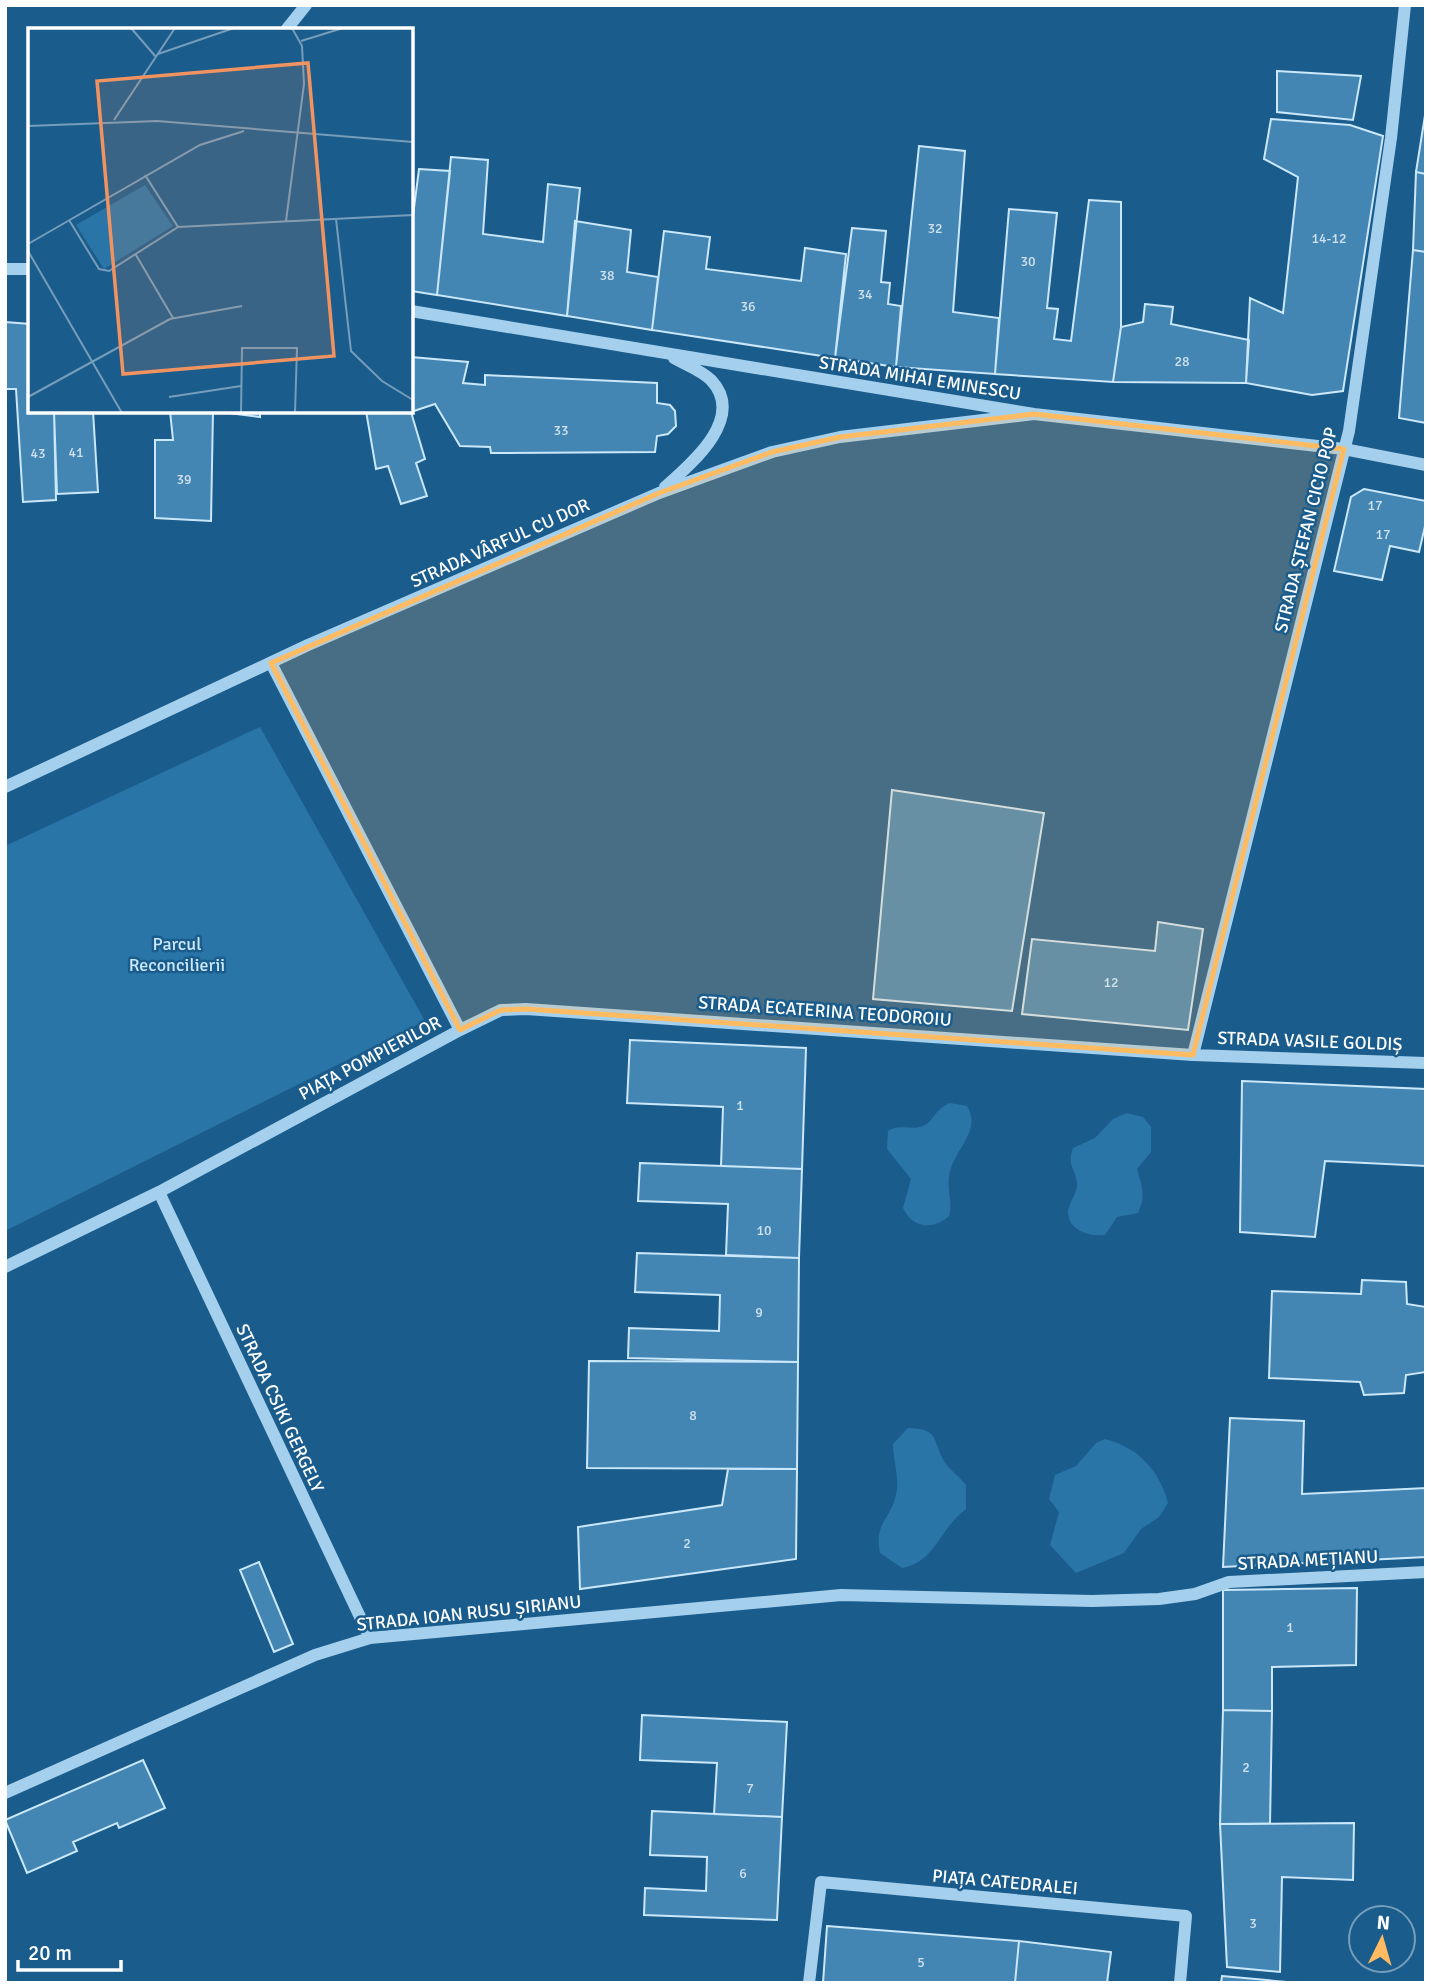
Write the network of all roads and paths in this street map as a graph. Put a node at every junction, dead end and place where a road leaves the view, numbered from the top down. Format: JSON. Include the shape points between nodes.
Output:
{"nodes":[{"id":1,"x":306,"y":5,"type":"edge"},
{"id":2,"x":1405,"y":5,"type":"edge"},
{"id":3,"x":288,"y":28,"type":"edge"},
{"id":4,"x":5,"y":269,"type":"edge"},
{"id":5,"x":28,"y":270,"type":"edge"},
{"id":6,"x":413,"y":311,"type":"edge"},
{"id":7,"x":664,"y":353,"type":"junction"},
{"id":8,"x":1034,"y":414,"type":"junction"},
{"id":9,"x":1344,"y":449,"type":"junction"},
{"id":10,"x":1426,"y":465,"type":"edge"},
{"id":11,"x":659,"y":493,"type":"junction"},
{"id":12,"x":271,"y":663,"type":"junction"},
{"id":13,"x":5,"y":787,"type":"edge"},
{"id":14,"x":460,"y":1030,"type":"junction"},
{"id":15,"x":1193,"y":1055,"type":"junction"},
{"id":16,"x":1426,"y":1063,"type":"edge"},
{"id":17,"x":159,"y":1192,"type":"junction"},
{"id":18,"x":5,"y":1267,"type":"edge"},
{"id":19,"x":1426,"y":1572,"type":"edge"},
{"id":20,"x":841,"y":1595,"type":"joint"},
{"id":21,"x":370,"y":1638,"type":"junction"},
{"id":22,"x":5,"y":1793,"type":"edge"},
{"id":23,"x":809,"y":1983,"type":"edge"},
{"id":24,"x":1180,"y":1983,"type":"edge"}],
"edges":[{"from":1,"to":3,"type":"street"},
{"from":2,"to":9,"type":"street","name":"STRADA ȘTEFAN CICIO POP","via":[[1355,399]]},
{"from":4,"to":5,"type":"street"},
{"from":6,"to":7,"type":"street","name":"STRADA MIHAI EMINESCU"},
{"from":7,"to":8,"type":"street","name":"STRADA MIHAI EMINESCU"},
{"from":7,"to":11,"type":"street","via":[[712,381],[719,392],[721,412],[700,455]]},
{"from":8,"to":9,"type":"street","name":"STRADA MIHAI EMINESCU"},
{"from":8,"to":11,"type":"street","name":"STRADA VÂRFUL CU DOR","via":[[840,437],[772,452]]},
{"from":9,"to":10,"type":"street","name":"STRADA MIHAI EMINESCU"},
{"from":9,"to":15,"type":"street","name":"STRADA ȘTEFAN CICIO POP"},
{"from":11,"to":12,"type":"street","name":"STRADA VÂRFUL CU DOR"},
{"from":12,"to":13,"type":"street","name":"STRADA VÂRFUL CU DOR"},
{"from":12,"to":14,"type":"street","name":"PIAȚA POMPIERILOR"},
{"from":14,"to":15,"type":"street","name":"STRADA ECATERINA TEODOROIU","via":[[501,1010],[526,1009]]},
{"from":14,"to":17,"type":"street","name":"PIAȚA POMPIERILOR"},
{"from":15,"to":16,"type":"street","name":"STRADA VASILE GOLDIȘ"},
{"from":17,"to":18,"type":"street","name":"PIAȚA POMPIERILOR"},
{"from":17,"to":21,"type":"street","name":"STRADA CSIKI GERGELY"},
{"from":19,"to":20,"type":"street","name":"STRADA MEȚIANU","via":[[1230,1582],[1195,1594],[1159,1599]]},
{"from":20,"to":21,"type":"street","name":"STRADA IOAN RUSU ȘIRIANU"},
{"from":21,"to":22,"type":"street","name":"STRADA IOAN RUSU ȘIRIANU","via":[[315,1655]]},
{"from":23,"to":24,"type":"street","name":"PIAȚA CATEDRALEI","via":[[821,1882],[1186,1916]]}]}
